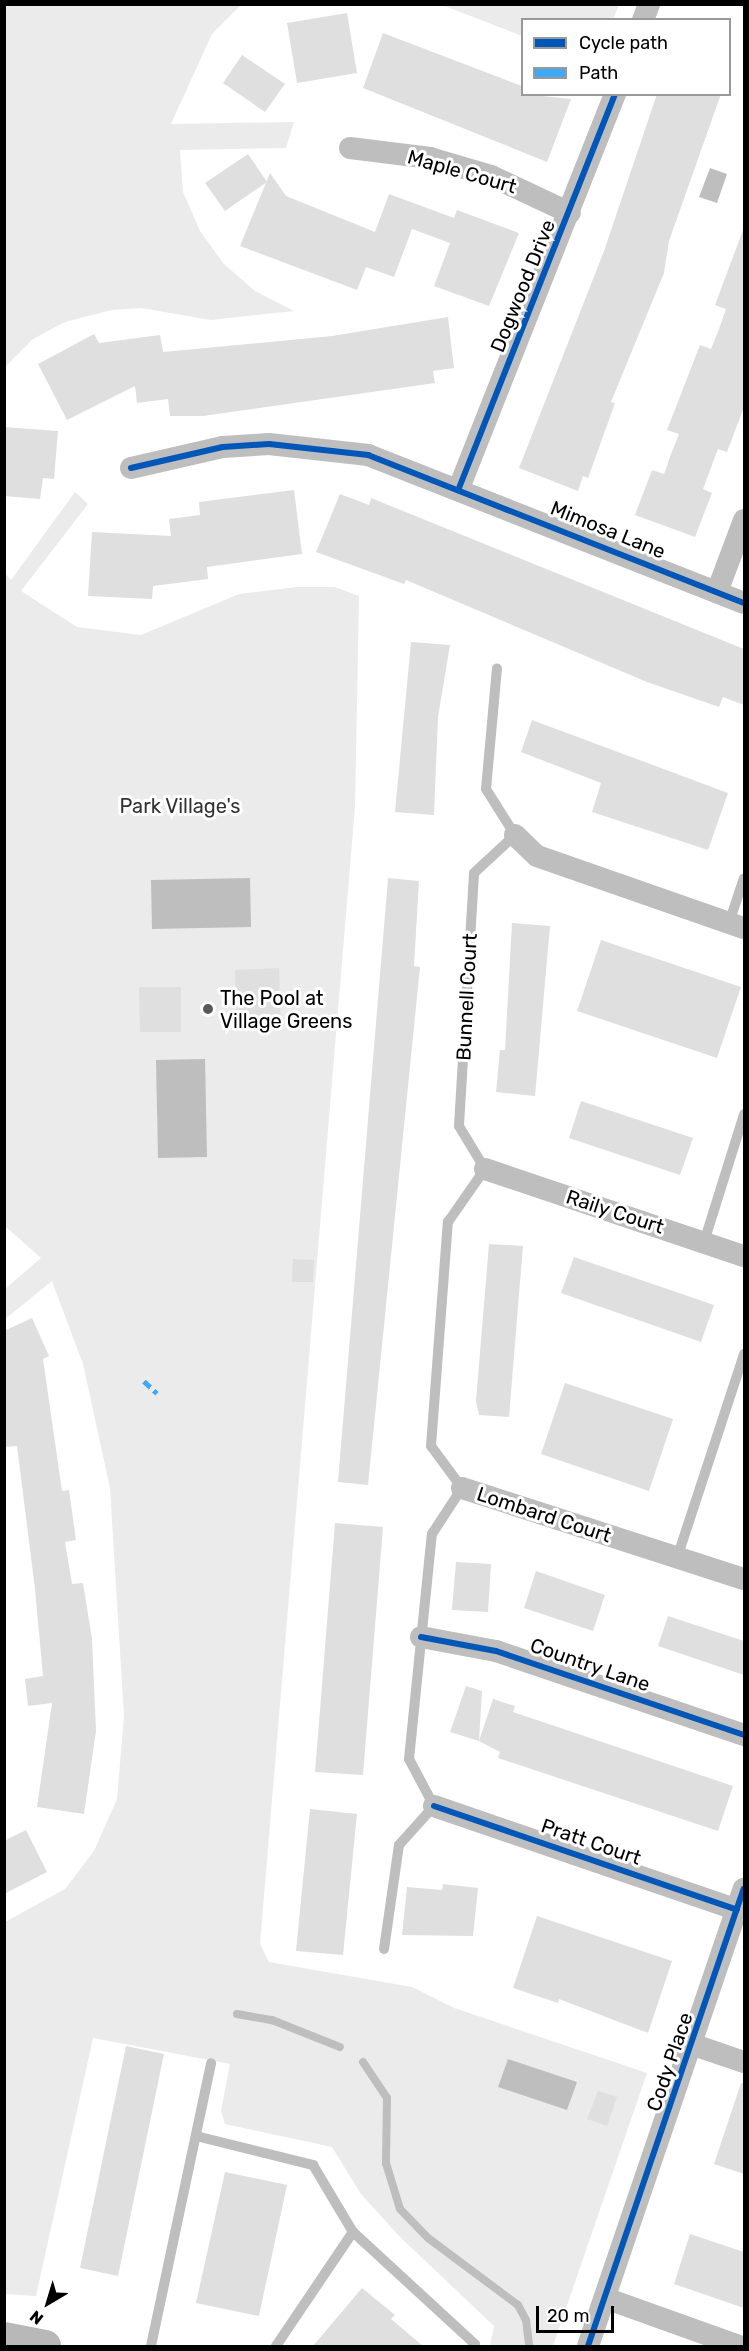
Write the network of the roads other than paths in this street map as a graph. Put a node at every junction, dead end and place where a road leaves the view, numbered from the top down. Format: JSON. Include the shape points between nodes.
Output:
{"nodes":[{"id":1,"x":614,"y":96,"type":"edge"},
{"id":2,"x":350,"y":148,"type":"dead end"},
{"id":3,"x":570,"y":213,"type":"junction"},
{"id":4,"x":131,"y":468,"type":"dead end"},
{"id":5,"x":459,"y":488,"type":"junction"},
{"id":6,"x":744,"y":520,"type":"edge"},
{"id":7,"x":717,"y":592,"type":"junction"},
{"id":8,"x":744,"y":603,"type":"edge"},
{"id":9,"x":497,"y":669,"type":"dead end"},
{"id":10,"x":515,"y":835,"type":"junction"},
{"id":11,"x":744,"y":878,"type":"edge"},
{"id":12,"x":737,"y":926,"type":"edge"},
{"id":13,"x":744,"y":1114,"type":"edge"},
{"id":14,"x":485,"y":1169,"type":"junction"},
{"id":15,"x":704,"y":1242,"type":"junction"},
{"id":16,"x":744,"y":1256,"type":"edge"},
{"id":17,"x":744,"y":1354,"type":"edge"},
{"id":18,"x":462,"y":1488,"type":"junction"},
{"id":19,"x":677,"y":1558,"type":"junction"},
{"id":20,"x":744,"y":1580,"type":"edge"},
{"id":21,"x":421,"y":1637,"type":"junction"},
{"id":22,"x":744,"y":1735,"type":"edge"},
{"id":23,"x":434,"y":1806,"type":"junction"},
{"id":24,"x":744,"y":1889,"type":"edge"},
{"id":25,"x":737,"y":1910,"type":"junction"},
{"id":26,"x":384,"y":1949,"type":"dead end"},
{"id":27,"x":694,"y":2045,"type":"junction"},
{"id":28,"x":744,"y":2062,"type":"edge"},
{"id":29,"x":211,"y":2063,"type":"dead end"},
{"id":30,"x":196,"y":2136,"type":"junction"},
{"id":31,"x":353,"y":2232,"type":"junction"},
{"id":32,"x":605,"y":2298,"type":"junction"},
{"id":33,"x":4,"y":2338,"type":"edge"},
{"id":34,"x":475,"y":2344,"type":"dead end"},
{"id":35,"x":45,"y":2346,"type":"edge"},
{"id":36,"x":152,"y":2346,"type":"edge"},
{"id":37,"x":276,"y":2346,"type":"edge"},
{"id":38,"x":588,"y":2346,"type":"edge"},
{"id":39,"x":739,"y":2346,"type":"edge"}],
"edges":[{"from":1,"to":3,"type":"street","name":"Dogwood Drive"},
{"from":2,"to":3,"type":"street","name":"Maple Court","via":[[430,158],[491,176]]},
{"from":3,"to":5,"type":"street","name":"Dogwood Drive"},
{"from":4,"to":5,"type":"street","name":"Mimosa Lane","via":[[223,447],[319,446],[368,455]]},
{"from":5,"to":7,"type":"street","name":"Mimosa Lane"},
{"from":6,"to":7,"type":"street"},
{"from":7,"to":8,"type":"street","name":"Mimosa Lane"},
{"from":9,"to":10,"type":"lane","via":[[486,789]]},
{"from":10,"to":12,"type":"street","via":[[537,856]]},
{"from":10,"to":14,"type":"lane","name":"Bunnell Court","via":[[474,873],[459,1126]]},
{"from":11,"to":12,"type":"lane"},
{"from":13,"to":15,"type":"lane"},
{"from":14,"to":15,"type":"street","name":"Raily Court"},
{"from":14,"to":18,"type":"lane","name":"Lombard Court","via":[[448,1222],[431,1446]]},
{"from":15,"to":16,"type":"street","name":"Raily Court"},
{"from":17,"to":19,"type":"lane"},
{"from":18,"to":19,"type":"street","name":"Lombard Court"},
{"from":18,"to":21,"type":"lane","via":[[432,1534]]},
{"from":19,"to":20,"type":"street","name":"Lombard Court"},
{"from":21,"to":22,"type":"street","name":"Country Lane","via":[[496,1651]]},
{"from":21,"to":23,"type":"lane","via":[[409,1759]]},
{"from":23,"to":25,"type":"street","name":"Pratt Court"},
{"from":23,"to":26,"type":"lane","via":[[399,1845]]},
{"from":24,"to":25,"type":"street","name":"Cody Place"},
{"from":25,"to":27,"type":"street","name":"Cody Place"},
{"from":27,"to":28,"type":"street","name":"Cody Place"},
{"from":27,"to":32,"type":"street","name":"Cody Place"},
{"from":29,"to":30,"type":"lane"},
{"from":30,"to":31,"type":"lane","via":[[313,2165]]},
{"from":30,"to":36,"type":"lane"},
{"from":31,"to":34,"type":"lane"},
{"from":31,"to":37,"type":"lane"},
{"from":32,"to":38,"type":"street","name":"Cody Place"},
{"from":32,"to":39,"type":"street"},
{"from":33,"to":35,"type":"street"}]}
